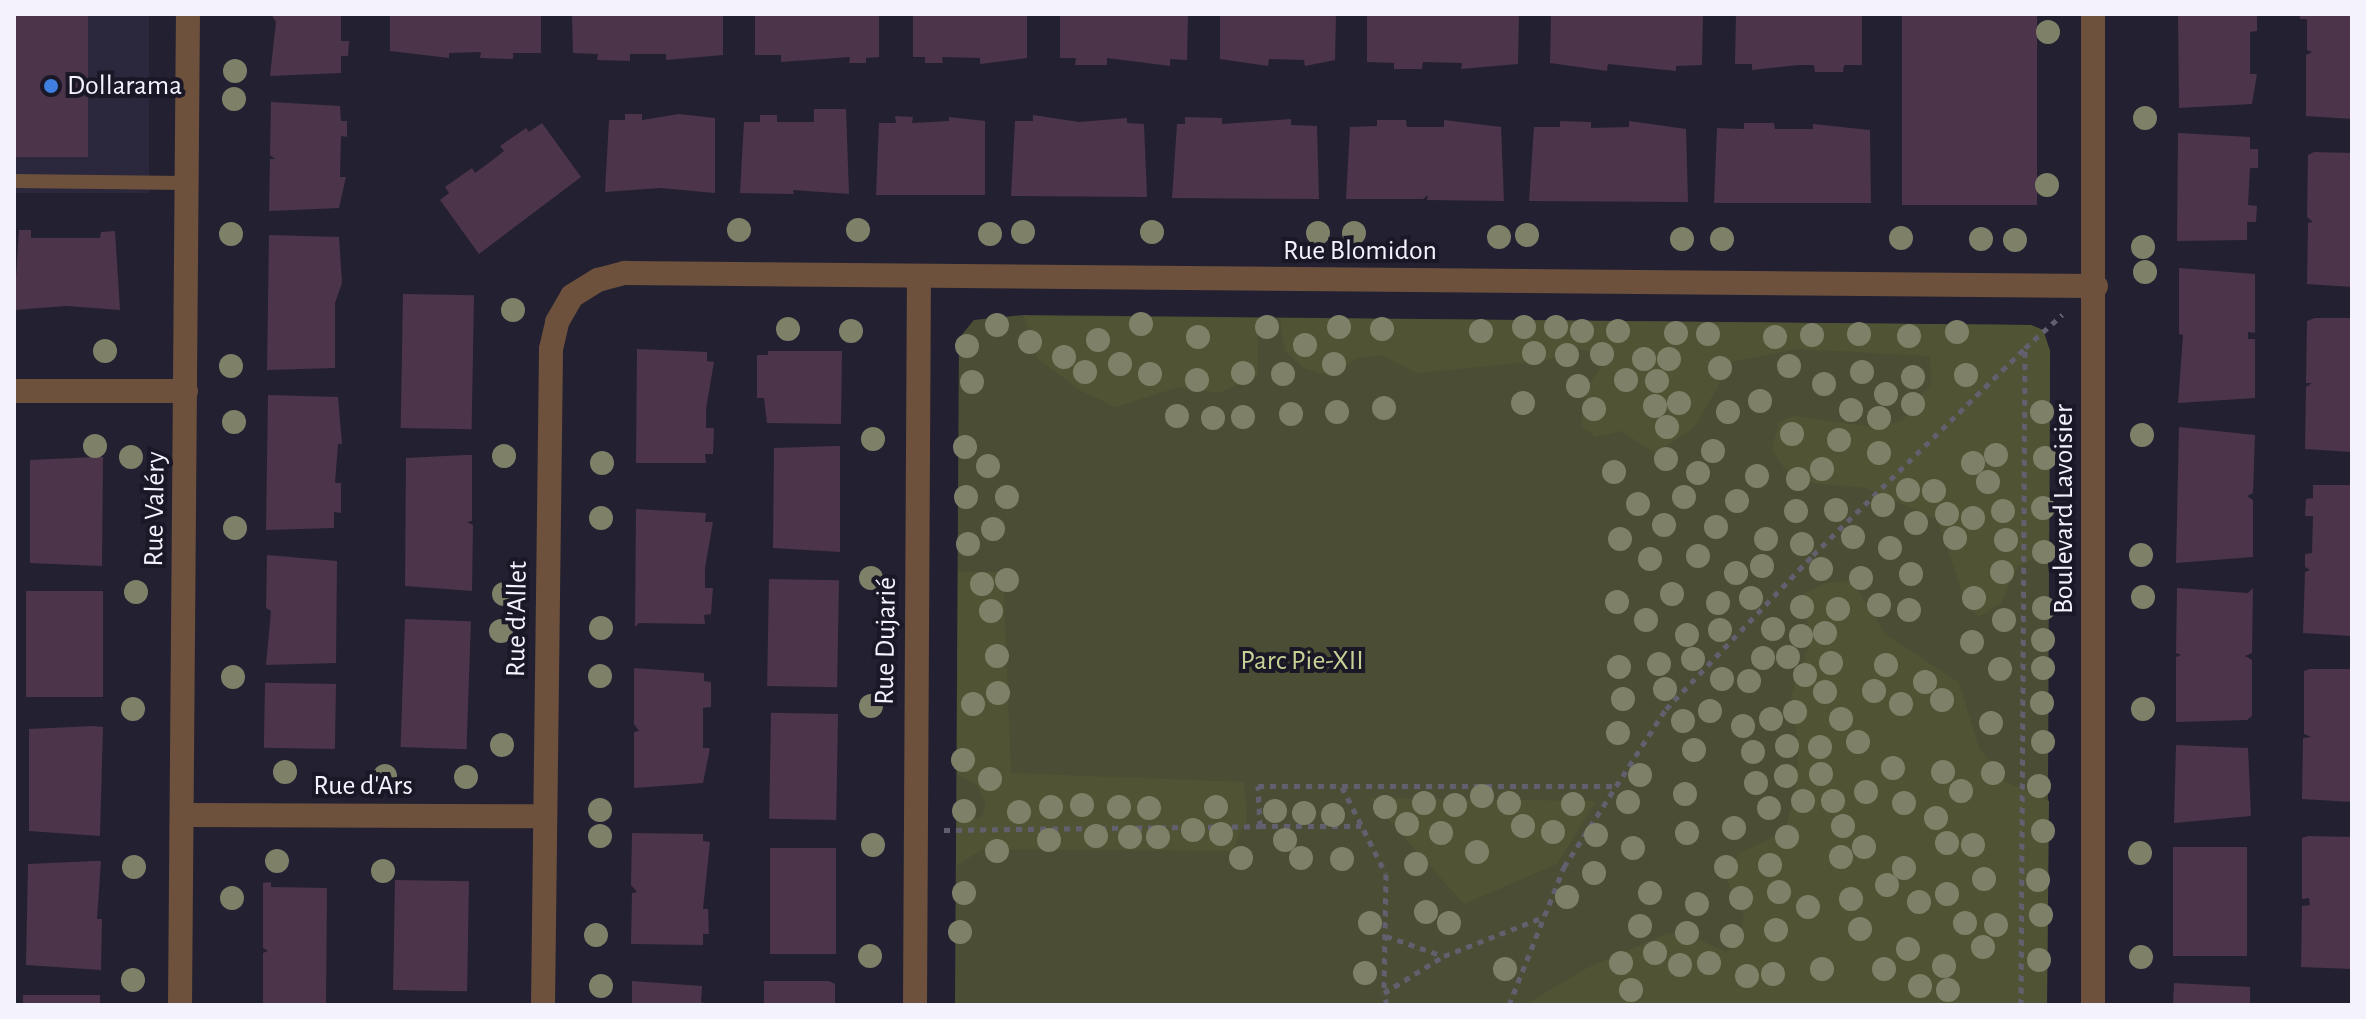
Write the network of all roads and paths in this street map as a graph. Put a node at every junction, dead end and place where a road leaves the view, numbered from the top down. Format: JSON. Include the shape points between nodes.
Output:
{"nodes":[{"id":1,"x":188,"y":14,"type":"edge"},
{"id":2,"x":2093,"y":14,"type":"edge"},
{"id":3,"x":14,"y":181,"type":"edge"},
{"id":4,"x":185,"y":183,"type":"junction"},
{"id":5,"x":625,"y":273,"type":"joint"},
{"id":6,"x":919,"y":277,"type":"junction"},
{"id":7,"x":2096,"y":286,"type":"junction"},
{"id":8,"x":2025,"y":348,"type":"junction"},
{"id":9,"x":14,"y":391,"type":"edge"},
{"id":10,"x":186,"y":391,"type":"junction"},
{"id":11,"x":1613,"y":786,"type":"junction"},
{"id":12,"x":1342,"y":787,"type":"junction"},
{"id":13,"x":182,"y":815,"type":"junction"},
{"id":14,"x":544,"y":816,"type":"junction"},
{"id":15,"x":1260,"y":826,"type":"junction"},
{"id":16,"x":1361,"y":826,"type":"junction"},
{"id":17,"x":914,"y":831,"type":"junction"},
{"id":18,"x":1542,"y":918,"type":"junction"},
{"id":19,"x":1386,"y":936,"type":"junction"},
{"id":20,"x":1444,"y":956,"type":"junction"},
{"id":21,"x":1384,"y":993,"type":"junction"},
{"id":22,"x":180,"y":1005,"type":"edge"},
{"id":23,"x":543,"y":1005,"type":"edge"},
{"id":24,"x":915,"y":1005,"type":"edge"},
{"id":25,"x":1387,"y":1005,"type":"edge"},
{"id":26,"x":1509,"y":1005,"type":"edge"},
{"id":27,"x":2021,"y":1005,"type":"edge"},
{"id":28,"x":2093,"y":1005,"type":"edge"}],
"edges":[{"from":1,"to":4,"type":"street","name":"Rue Valéry"},
{"from":2,"to":7,"type":"street","name":"Boulevard Lavoisier"},
{"from":3,"to":4,"type":"lane"},
{"from":4,"to":10,"type":"street","name":"Rue Valéry"},
{"from":5,"to":6,"type":"street","name":"Rue Blomidon"},
{"from":5,"to":14,"type":"street","name":"Rue d'Allet","via":[[572,296],[557,322],[551,349]]},
{"from":6,"to":7,"type":"street","name":"Rue Blomidon"},
{"from":6,"to":17,"type":"street","name":"Rue Dujarié"},
{"from":7,"to":8,"type":"path"},
{"from":7,"to":28,"type":"street","name":"Boulevard Lavoisier"},
{"from":8,"to":11,"type":"path","via":[[1813,555],[1666,709]]},
{"from":8,"to":27,"type":"path"},
{"from":9,"to":10,"type":"street"},
{"from":10,"to":13,"type":"street","name":"Rue Valéry"},
{"from":11,"to":12,"type":"path"},
{"from":11,"to":18,"type":"path","via":[[1564,867]]},
{"from":12,"to":15,"type":"path","via":[[1258,786]]},
{"from":12,"to":16,"type":"path"},
{"from":13,"to":14,"type":"street","name":"Rue d'Ars"},
{"from":13,"to":22,"type":"street","name":"Rue Valéry"},
{"from":14,"to":23,"type":"street","name":"Rue d'Allet"},
{"from":15,"to":16,"type":"path"},
{"from":15,"to":17,"type":"path"},
{"from":16,"to":19,"type":"path","via":[[1386,874]]},
{"from":17,"to":24,"type":"street","name":"Rue Dujarié"},
{"from":18,"to":20,"type":"path"},
{"from":18,"to":26,"type":"path"},
{"from":19,"to":20,"type":"path"},
{"from":19,"to":21,"type":"path"},
{"from":20,"to":21,"type":"path"},
{"from":21,"to":25,"type":"path"}]}
